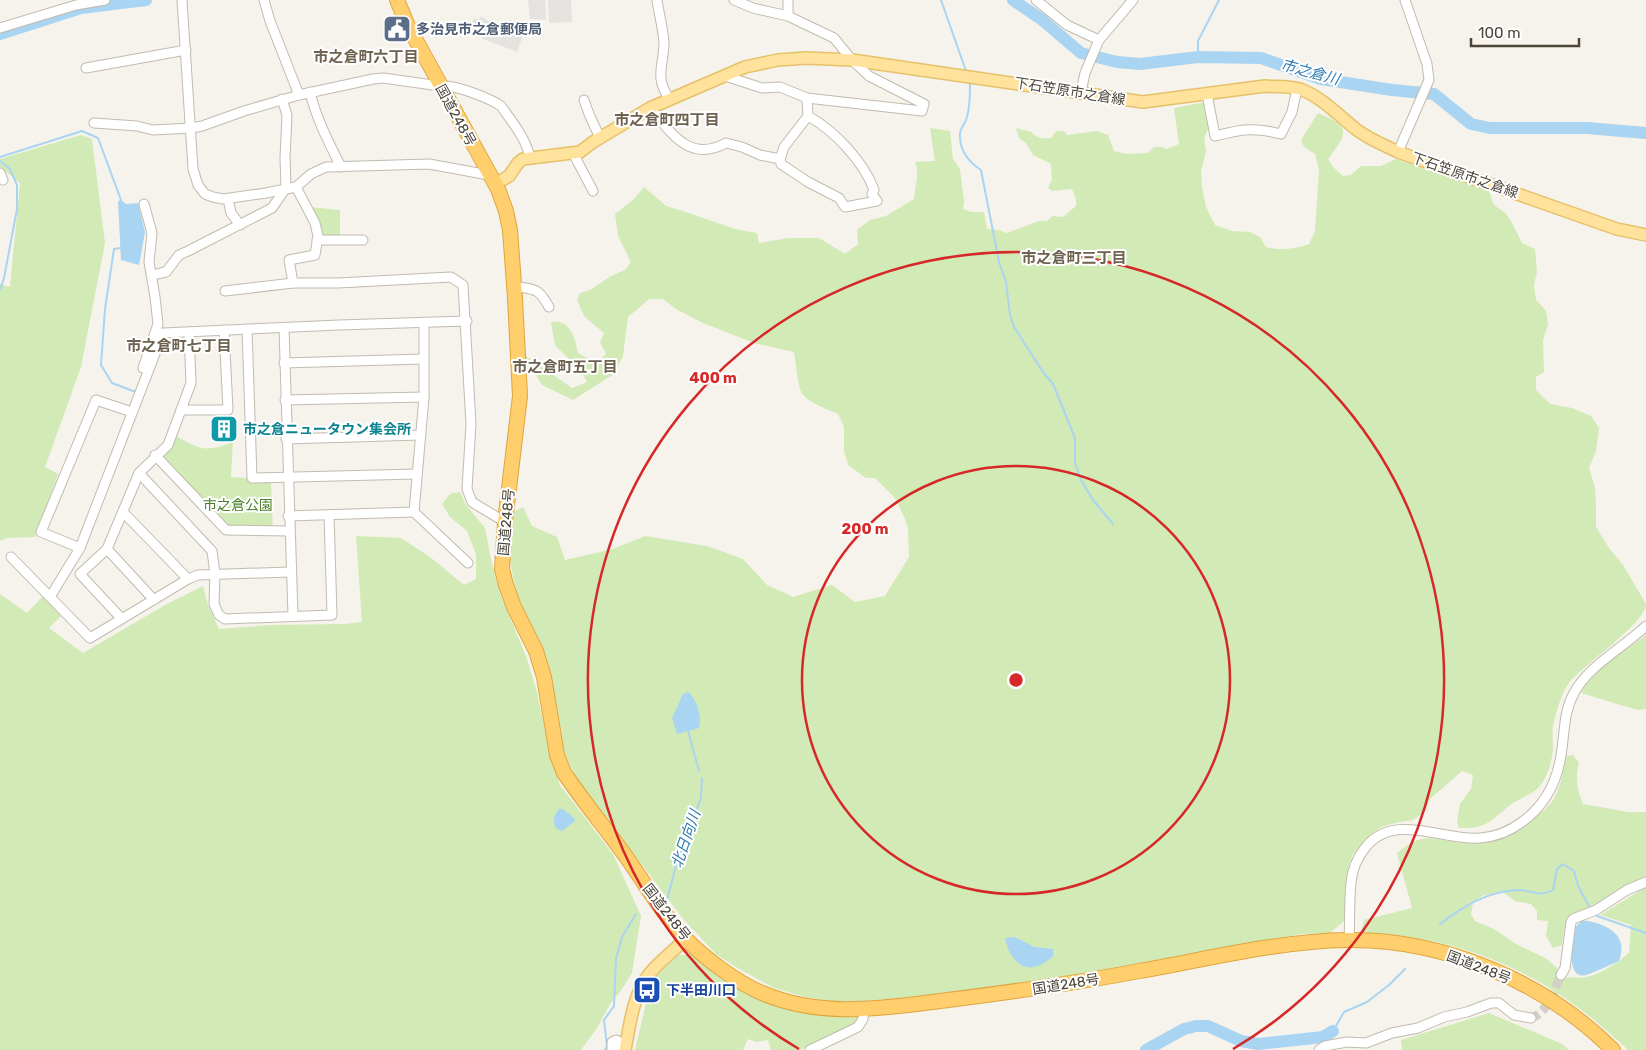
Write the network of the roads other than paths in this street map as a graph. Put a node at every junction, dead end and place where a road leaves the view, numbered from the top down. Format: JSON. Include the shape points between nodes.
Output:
{"nodes":[{"id":1,"x":105,"y":0,"type":"edge"},
{"id":2,"x":264,"y":0,"type":"edge"},
{"id":3,"x":397,"y":0,"type":"edge"},
{"id":4,"x":657,"y":0,"type":"edge"},
{"id":5,"x":734,"y":0,"type":"edge"},
{"id":6,"x":788,"y":0,"type":"edge"},
{"id":7,"x":1036,"y":0,"type":"edge"},
{"id":8,"x":1132,"y":0,"type":"edge"},
{"id":9,"x":1405,"y":0,"type":"edge"},
{"id":10,"x":183,"y":2,"type":"edge"},
{"id":11,"x":788,"y":16,"type":"junction"},
{"id":12,"x":0,"y":28,"type":"edge"},
{"id":13,"x":1098,"y":40,"type":"junction"},
{"id":14,"x":186,"y":50,"type":"junction"},
{"id":15,"x":852,"y":60,"type":"junction"},
{"id":16,"x":86,"y":68,"type":"dead end"},
{"id":17,"x":725,"y":76,"type":"junction"},
{"id":18,"x":440,"y":86,"type":"junction"},
{"id":19,"x":1297,"y":89,"type":"junction"},
{"id":20,"x":310,"y":92,"type":"junction"},
{"id":21,"x":1081,"y":92,"type":"junction"},
{"id":22,"x":1207,"y":94,"type":"junction"},
{"id":23,"x":299,"y":95,"type":"junction"},
{"id":24,"x":669,"y":98,"type":"junction"},
{"id":25,"x":807,"y":98,"type":"junction"},
{"id":26,"x":282,"y":100,"type":"junction"},
{"id":27,"x":584,"y":100,"type":"dead end"},
{"id":28,"x":650,"y":108,"type":"junction"},
{"id":29,"x":808,"y":116,"type":"junction"},
{"id":30,"x":94,"y":123,"type":"dead end"},
{"id":31,"x":191,"y":128,"type":"junction"},
{"id":32,"x":600,"y":138,"type":"junction"},
{"id":33,"x":1398,"y":152,"type":"junction"},
{"id":34,"x":573,"y":153,"type":"junction"},
{"id":35,"x":530,"y":158,"type":"junction"},
{"id":36,"x":780,"y":160,"type":"junction"},
{"id":37,"x":341,"y":167,"type":"junction"},
{"id":38,"x":492,"y":179,"type":"junction"},
{"id":39,"x":296,"y":187,"type":"junction"},
{"id":40,"x":286,"y":188,"type":"junction"},
{"id":41,"x":593,"y":191,"type":"dead end"},
{"id":42,"x":228,"y":199,"type":"junction"},
{"id":43,"x":144,"y":204,"type":"dead end"},
{"id":44,"x":240,"y":225,"type":"junction"},
{"id":45,"x":1646,"y":235,"type":"edge"},
{"id":46,"x":317,"y":240,"type":"junction"},
{"id":47,"x":363,"y":240,"type":"dead end"},
{"id":48,"x":152,"y":275,"type":"junction"},
{"id":49,"x":293,"y":283,"type":"junction"},
{"id":50,"x":514,"y":286,"type":"junction"},
{"id":51,"x":225,"y":291,"type":"dead end"},
{"id":52,"x":549,"y":307,"type":"dead end"},
{"id":53,"x":467,"y":321,"type":"junction"},
{"id":54,"x":424,"y":322,"type":"junction"},
{"id":55,"x":284,"y":328,"type":"junction"},
{"id":56,"x":247,"y":329,"type":"junction"},
{"id":57,"x":224,"y":330,"type":"junction"},
{"id":58,"x":189,"y":332,"type":"junction"},
{"id":59,"x":424,"y":359,"type":"junction"},
{"id":60,"x":284,"y":363,"type":"junction"},
{"id":61,"x":142,"y":387,"type":"junction"},
{"id":62,"x":424,"y":397,"type":"junction"},
{"id":63,"x":285,"y":400,"type":"junction"},
{"id":64,"x":182,"y":410,"type":"junction"},
{"id":65,"x":132,"y":412,"type":"junction"},
{"id":66,"x":421,"y":435,"type":"junction"},
{"id":67,"x":286,"y":439,"type":"junction"},
{"id":68,"x":155,"y":455,"type":"junction"},
{"id":69,"x":139,"y":473,"type":"junction"},
{"id":70,"x":417,"y":474,"type":"junction"},
{"id":71,"x":287,"y":478,"type":"junction"},
{"id":72,"x":123,"y":512,"type":"junction"},
{"id":73,"x":414,"y":512,"type":"junction"},
{"id":74,"x":329,"y":515,"type":"junction"},
{"id":75,"x":288,"y":516,"type":"junction"},
{"id":76,"x":504,"y":522,"type":"junction"},
{"id":77,"x":289,"y":531,"type":"junction"},
{"id":78,"x":80,"y":548,"type":"junction"},
{"id":79,"x":107,"y":550,"type":"junction"},
{"id":80,"x":11,"y":557,"type":"dead end"},
{"id":81,"x":468,"y":563,"type":"dead end"},
{"id":82,"x":290,"y":572,"type":"junction"},
{"id":83,"x":215,"y":574,"type":"junction"},
{"id":84,"x":188,"y":579,"type":"junction"},
{"id":85,"x":50,"y":597,"type":"junction"},
{"id":86,"x":154,"y":600,"type":"junction"},
{"id":87,"x":293,"y":616,"type":"junction"},
{"id":88,"x":122,"y":618,"type":"junction"},
{"id":89,"x":1646,"y":626,"type":"edge"},
{"id":90,"x":1646,"y":882,"type":"edge"},
{"id":91,"x":686,"y":939,"type":"junction"},
{"id":92,"x":1349,"y":940,"type":"junction"},
{"id":93,"x":1561,"y":975,"type":"tunnel mouth"},
{"id":94,"x":864,"y":1010,"type":"junction"},
{"id":95,"x":1531,"y":1018,"type":"dead end"},
{"id":96,"x":612,"y":1050,"type":"edge"},
{"id":97,"x":618,"y":1050,"type":"edge"},
{"id":98,"x":625,"y":1050,"type":"edge"},
{"id":99,"x":810,"y":1050,"type":"edge"},
{"id":100,"x":1319,"y":1050,"type":"edge"},
{"id":101,"x":1613,"y":1050,"type":"edge"}],
"edges":[{"from":1,"to":12,"type":"street","via":[[76,5]]},
{"from":2,"to":23,"type":"street"},
{"from":3,"to":18,"type":"highway","name":"国道248号"},
{"from":4,"to":24,"type":"street","via":[[664,43],[659,79]]},
{"from":5,"to":11,"type":"street"},
{"from":6,"to":11,"type":"street"},
{"from":7,"to":13,"type":"street","via":[[1067,25]]},
{"from":8,"to":13,"type":"street"},
{"from":9,"to":33,"type":"street","via":[[1427,64],[1429,80]]},
{"from":10,"to":14,"type":"street"},
{"from":11,"to":15,"type":"street","via":[[834,38]]},
{"from":13,"to":21,"type":"street"},
{"from":14,"to":16,"type":"street"},
{"from":14,"to":31,"type":"street"},
{"from":15,"to":17,"type":"main road","name":"下石笠原市之倉線","via":[[778,60],[745,67]]},
{"from":15,"to":21,"type":"main road","name":"下石笠原市之倉線"},
{"from":15,"to":25,"type":"street","via":[[869,76],[924,104],[922,112]]},
{"from":17,"to":24,"type":"main road","name":"下石笠原市之倉線"},
{"from":17,"to":25,"type":"street","via":[[762,88],[780,87]]},
{"from":18,"to":20,"type":"street","via":[[383,78]]},
{"from":18,"to":35,"type":"street","via":[[447,85],[479,95],[501,106],[523,138]]},
{"from":18,"to":38,"type":"highway","name":"国道248号"},
{"from":19,"to":22,"type":"main road","name":"下石笠原市之倉線","via":[[1265,86]]},
{"from":19,"to":22,"type":"street","via":[[1292,112],[1282,134],[1249,129],[1215,136]]},
{"from":19,"to":33,"type":"main road","name":"下石笠原市之倉線","via":[[1317,97],[1359,131]]},
{"from":20,"to":23,"type":"street"},
{"from":20,"to":37,"type":"street","via":[[323,130]]},
{"from":21,"to":22,"type":"main road","name":"下石笠原市之倉線","via":[[1143,102]]},
{"from":23,"to":26,"type":"street"},
{"from":24,"to":28,"type":"main road","name":"下石笠原市之倉線"},
{"from":25,"to":29,"type":"street"},
{"from":26,"to":31,"type":"street"},
{"from":26,"to":40,"type":"street","via":[[287,115]]},
{"from":27,"to":32,"type":"street"},
{"from":28,"to":32,"type":"main road","name":"下石笠原市之倉線"},
{"from":28,"to":36,"type":"street","via":[[673,135],[698,151],[714,150],[726,143]]},
{"from":29,"to":36,"type":"street","via":[[784,147]]},
{"from":29,"to":36,"type":"street","via":[[820,122],[844,145],[869,176],[874,190],[872,194],[877,201],[845,206],[839,198],[808,182],[781,164]]},
{"from":30,"to":31,"type":"street","via":[[153,130]]},
{"from":31,"to":42,"type":"street","via":[[193,169],[198,184],[205,194]]},
{"from":32,"to":34,"type":"main road","name":"下石笠原市之倉線","via":[[580,152]]},
{"from":33,"to":45,"type":"main road","name":"下石笠原市之倉線","via":[[1618,229]]},
{"from":34,"to":35,"type":"main road","name":"下石笠原市之倉線"},
{"from":34,"to":41,"type":"street"},
{"from":35,"to":38,"type":"main road","via":[[518,163],[509,176]]},
{"from":37,"to":38,"type":"street","via":[[429,164]]},
{"from":37,"to":39,"type":"street","via":[[326,167]]},
{"from":38,"to":50,"type":"highway","name":"国道248号","via":[[506,211],[510,230]]},
{"from":39,"to":40,"type":"street"},
{"from":39,"to":46,"type":"street","via":[[315,222]]},
{"from":40,"to":42,"type":"street"},
{"from":40,"to":44,"type":"street","via":[[272,208]]},
{"from":42,"to":44,"type":"street","via":[[231,213]]},
{"from":43,"to":48,"type":"street","via":[[152,233],[149,262]]},
{"from":44,"to":48,"type":"street","via":[[179,255],[166,272]]},
{"from":46,"to":47,"type":"street"},
{"from":46,"to":49,"type":"street","via":[[315,255],[289,260]]},
{"from":48,"to":61,"type":"street","via":[[158,324],[139,380]]},
{"from":49,"to":51,"type":"street"},
{"from":49,"to":53,"type":"street","via":[[451,277],[464,285]]},
{"from":50,"to":52,"type":"street","via":[[538,290]]},
{"from":50,"to":76,"type":"highway","name":"国道248号","via":[[520,396]]},
{"from":53,"to":54,"type":"street"},
{"from":53,"to":76,"type":"street","via":[[471,424],[467,489],[472,502]]},
{"from":54,"to":55,"type":"street"},
{"from":54,"to":59,"type":"street"},
{"from":55,"to":56,"type":"street"},
{"from":55,"to":60,"type":"street"},
{"from":56,"to":57,"type":"street"},
{"from":56,"to":71,"type":"street","via":[[252,478]]},
{"from":57,"to":58,"type":"street"},
{"from":57,"to":64,"type":"street","via":[[228,410]]},
{"from":58,"to":61,"type":"street","via":[[163,333]]},
{"from":58,"to":64,"type":"street","via":[[191,383]]},
{"from":59,"to":60,"type":"street"},
{"from":59,"to":62,"type":"street"},
{"from":60,"to":63,"type":"street"},
{"from":61,"to":65,"type":"street"},
{"from":62,"to":63,"type":"street"},
{"from":62,"to":66,"type":"street"},
{"from":63,"to":67,"type":"street"},
{"from":64,"to":68,"type":"street","via":[[168,445]]},
{"from":65,"to":78,"type":"street"},
{"from":65,"to":78,"type":"street","via":[[96,400],[42,532]]},
{"from":66,"to":67,"type":"street"},
{"from":66,"to":70,"type":"street"},
{"from":67,"to":71,"type":"street"},
{"from":68,"to":69,"type":"street"},
{"from":68,"to":77,"type":"street","via":[[226,530]]},
{"from":69,"to":72,"type":"street"},
{"from":69,"to":83,"type":"street","via":[[212,551]]},
{"from":70,"to":71,"type":"street"},
{"from":70,"to":73,"type":"street"},
{"from":71,"to":75,"type":"street"},
{"from":72,"to":79,"type":"street"},
{"from":72,"to":84,"type":"street"},
{"from":73,"to":74,"type":"street"},
{"from":73,"to":81,"type":"street"},
{"from":74,"to":75,"type":"street"},
{"from":74,"to":87,"type":"street","via":[[332,614]]},
{"from":75,"to":77,"type":"street"},
{"from":76,"to":91,"type":"highway","name":"国道248号","via":[[502,569],[506,586],[536,651],[564,773]]},
{"from":77,"to":82,"type":"street"},
{"from":78,"to":85,"type":"street"},
{"from":79,"to":86,"type":"street"},
{"from":79,"to":88,"type":"street","via":[[80,574]]},
{"from":80,"to":85,"type":"street"},
{"from":82,"to":83,"type":"street"},
{"from":82,"to":87,"type":"street"},
{"from":83,"to":84,"type":"street"},
{"from":83,"to":87,"type":"street","via":[[214,604],[225,619]]},
{"from":84,"to":86,"type":"street"},
{"from":85,"to":88,"type":"street","via":[[90,638]]},
{"from":86,"to":88,"type":"street"},
{"from":89,"to":92,"type":"street","via":[[1580,683],[1567,706],[1561,756],[1553,786],[1529,817],[1509,830],[1481,838],[1402,828],[1390,830],[1369,844],[1355,865],[1351,882]]},
{"from":90,"to":93,"type":"street","via":[[1573,919]]},
{"from":91,"to":94,"type":"highway","name":"国道248号","via":[[727,973],[762,993],[807,1006]]},
{"from":91,"to":98,"type":"main road","via":[[649,974],[640,990]]},
{"from":92,"to":94,"type":"highway","name":"国道248号","via":[[1286,944],[1046,987]]},
{"from":92,"to":101,"type":"highway","name":"国道248号","via":[[1418,946],[1492,970],[1536,991],[1567,1011]]},
{"from":94,"to":99,"type":"street","via":[[858,1027]]},
{"from":95,"to":100,"type":"street","via":[[1514,1015],[1499,1003],[1491,1003],[1418,1028],[1392,1032],[1366,1043],[1347,1042]]},
{"from":96,"to":97,"type":"street","via":[[612,1042],[616,1040],[620,1042]]}]}
